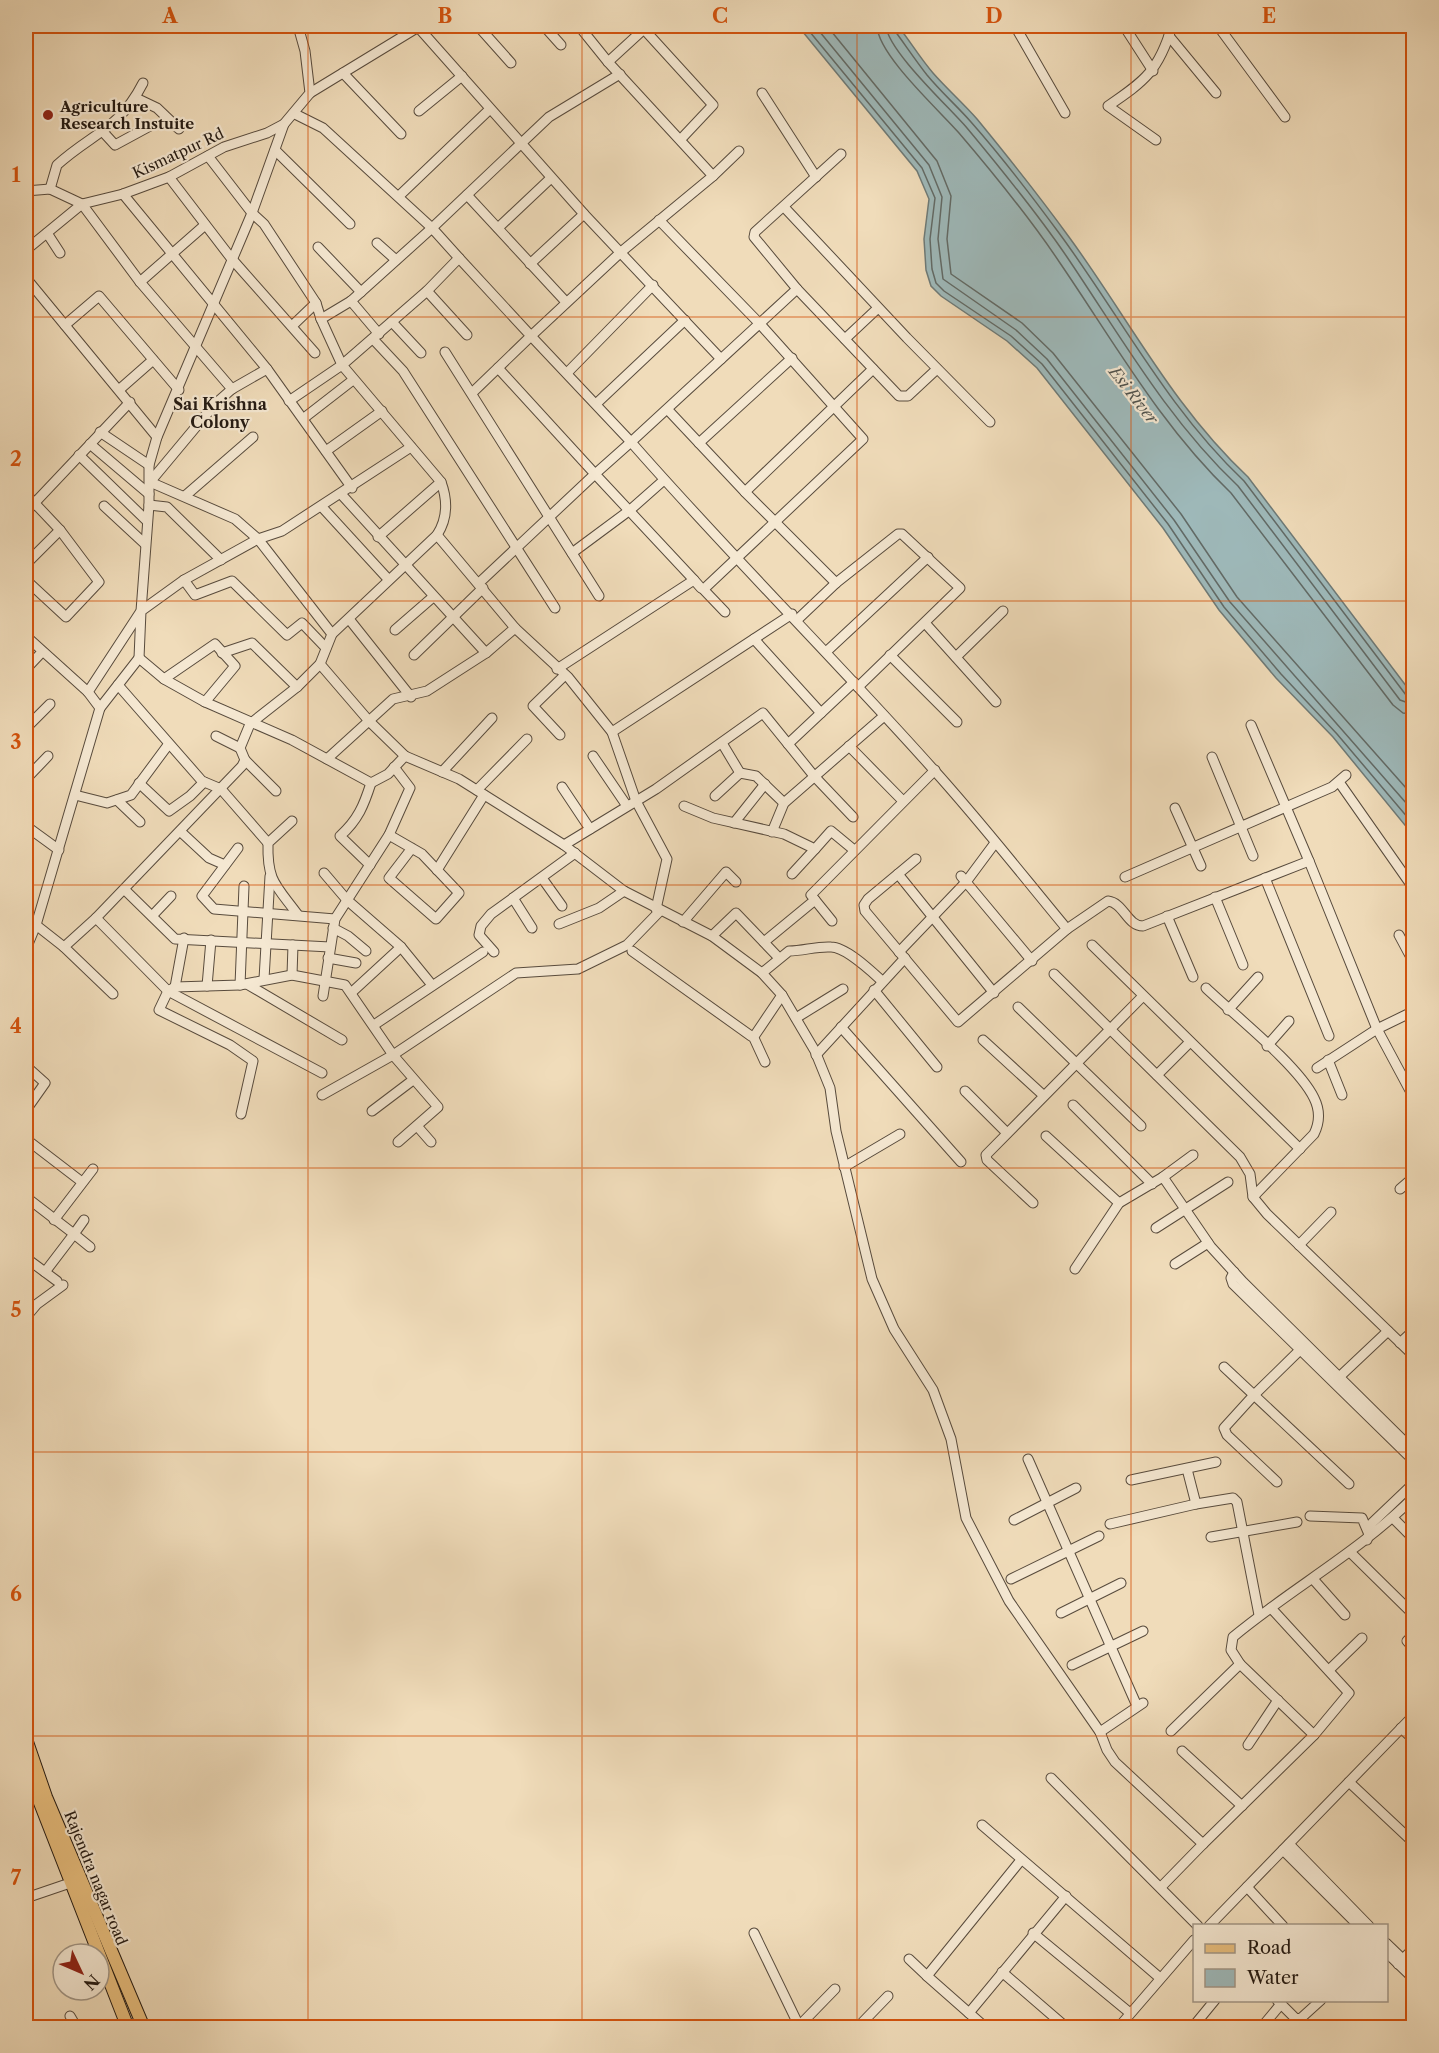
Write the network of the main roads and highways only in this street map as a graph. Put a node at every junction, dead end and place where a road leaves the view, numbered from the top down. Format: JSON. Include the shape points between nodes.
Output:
{"nodes":[{"id":1,"x":26,"y":1739,"type":"edge"},
{"id":2,"x":26,"y":1767,"type":"edge"},
{"id":3,"x":99,"y":1942,"type":"edge"},
{"id":4,"x":101,"y":1942,"type":"edge"},
{"id":5,"x":111,"y":1968,"type":"edge"},
{"id":6,"x":111,"y":1969,"type":"edge"},
{"id":7,"x":128,"y":2028,"type":"edge"},
{"id":8,"x":144,"y":2028,"type":"edge"}],
"edges":[{"from":1,"to":4,"type":"main road","name":"Rajendra nagar road"},
{"from":2,"to":3,"type":"main road","name":"Rajendra nagar road","via":[[70,1882]]},
{"from":5,"to":8,"type":"main road","name":"Rajendra nagar road"},
{"from":6,"to":7,"type":"main road","name":"Rajendra nagar road"}]}
